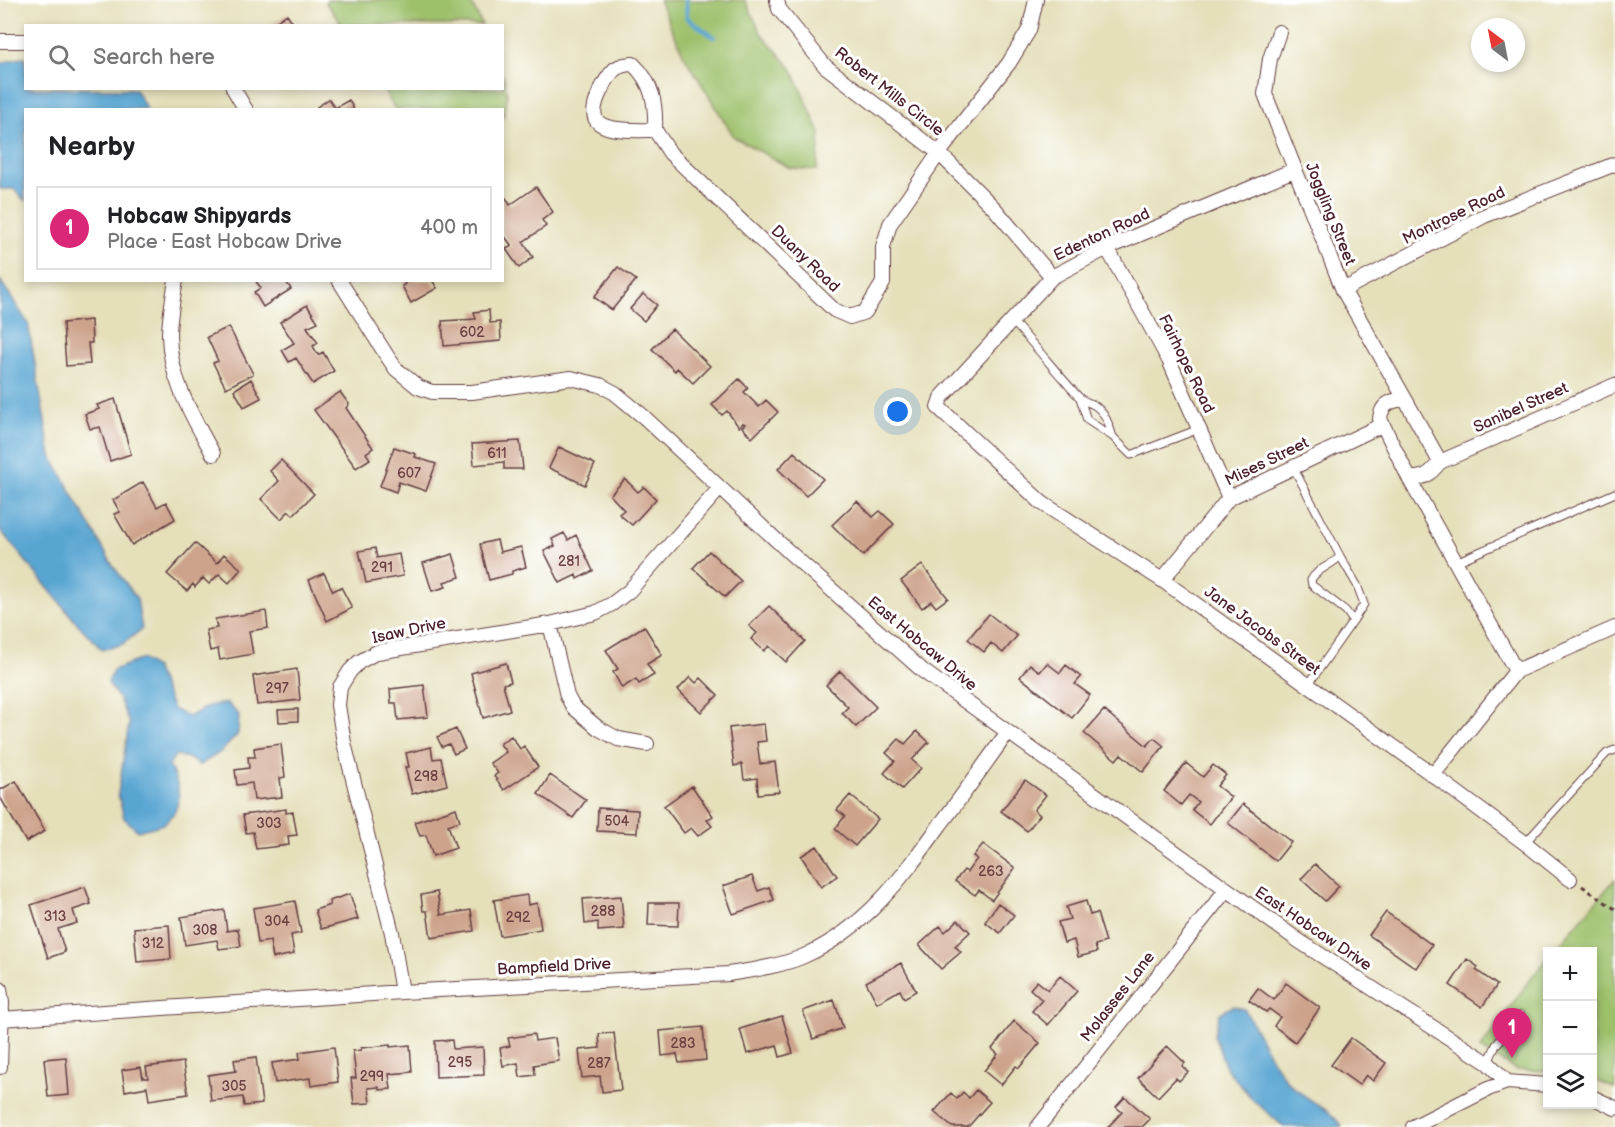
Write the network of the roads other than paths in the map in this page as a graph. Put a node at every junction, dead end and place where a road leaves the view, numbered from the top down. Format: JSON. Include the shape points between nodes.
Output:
{"nodes":[{"id":1,"x":777,"y":0,"type":"edge"},
{"id":2,"x":1036,"y":0,"type":"edge"},
{"id":3,"x":1279,"y":32,"type":"dead end"},
{"id":4,"x":0,"y":41,"type":"edge"},
{"id":5,"x":24,"y":41,"type":"edge"},
{"id":6,"x":234,"y":90,"type":"edge"},
{"id":7,"x":245,"y":108,"type":"edge"},
{"id":8,"x":655,"y":130,"type":"junction"},
{"id":9,"x":939,"y":153,"type":"junction"},
{"id":10,"x":1615,"y":166,"type":"edge"},
{"id":11,"x":1294,"y":170,"type":"junction"},
{"id":12,"x":1107,"y":248,"type":"junction"},
{"id":13,"x":1052,"y":277,"type":"junction"},
{"id":14,"x":177,"y":282,"type":"edge"},
{"id":15,"x":340,"y":282,"type":"edge"},
{"id":16,"x":1343,"y":290,"type":"junction"},
{"id":17,"x":1012,"y":320,"type":"junction"},
{"id":18,"x":1615,"y":385,"type":"edge"},
{"id":19,"x":1080,"y":398,"type":"junction"},
{"id":20,"x":1405,"y":399,"type":"junction"},
{"id":21,"x":938,"y":407,"type":"joint"},
{"id":22,"x":1382,"y":425,"type":"junction"},
{"id":23,"x":1198,"y":429,"type":"junction"},
{"id":24,"x":1113,"y":437,"type":"junction"},
{"id":25,"x":213,"y":454,"type":"dead end"},
{"id":26,"x":1440,"y":462,"type":"junction"},
{"id":27,"x":1293,"y":467,"type":"junction"},
{"id":28,"x":1409,"y":478,"type":"junction"},
{"id":29,"x":720,"y":488,"type":"junction"},
{"id":30,"x":1615,"y":493,"type":"edge"},
{"id":31,"x":1229,"y":498,"type":"junction"},
{"id":32,"x":1340,"y":556,"type":"junction"},
{"id":33,"x":1456,"y":562,"type":"junction"},
{"id":34,"x":1161,"y":580,"type":"junction"},
{"id":35,"x":1353,"y":621,"type":"junction"},
{"id":36,"x":550,"y":624,"type":"junction"},
{"id":37,"x":1615,"y":628,"type":"edge"},
{"id":38,"x":1516,"y":671,"type":"junction"},
{"id":39,"x":1308,"y":685,"type":"junction"},
{"id":40,"x":1007,"y":733,"type":"junction"},
{"id":41,"x":647,"y":744,"type":"dead end"},
{"id":42,"x":1615,"y":750,"type":"edge"},
{"id":43,"x":1433,"y":775,"type":"junction"},
{"id":44,"x":1525,"y":843,"type":"junction"},
{"id":45,"x":1570,"y":879,"type":"road end"},
{"id":46,"x":1226,"y":890,"type":"junction"},
{"id":47,"x":0,"y":989,"type":"edge"},
{"id":48,"x":402,"y":992,"type":"junction"},
{"id":49,"x":1521,"y":1015,"type":"dead end"},
{"id":50,"x":1,"y":1019,"type":"edge"},
{"id":51,"x":1488,"y":1063,"type":"junction"},
{"id":52,"x":0,"y":1067,"type":"edge"},
{"id":53,"x":1507,"y":1082,"type":"junction"},
{"id":54,"x":1543,"y":1085,"type":"edge"},
{"id":55,"x":1597,"y":1099,"type":"edge"},
{"id":56,"x":1615,"y":1108,"type":"edge"},
{"id":57,"x":1038,"y":1127,"type":"edge"},
{"id":58,"x":1413,"y":1127,"type":"edge"}],
"edges":[{"from":1,"to":9,"type":"street","name":"Robert Mills Circle","via":[[779,9],[825,66]]},
{"from":2,"to":9,"type":"street","name":"Robert Mills Circle","via":[[1029,30],[1009,63]]},
{"from":3,"to":11,"type":"street","name":"Joggling Street","via":[[1265,94]]},
{"from":4,"to":5,"type":"street"},
{"from":6,"to":7,"type":"street"},
{"from":8,"to":8,"type":"street","via":[[656,108],[644,74],[633,64],[623,64],[609,78],[594,104],[593,114],[598,123],[610,128]]},
{"from":8,"to":9,"type":"street","name":"Duany Road","via":[[670,153],[834,310],[850,317],[865,312],[884,284],[883,247],[890,224]]},
{"from":9,"to":13,"type":"street","name":"Robert Mills Circle","via":[[995,209]]},
{"from":10,"to":16,"type":"street","name":"Montrose Road","via":[[1484,216]]},
{"from":11,"to":12,"type":"street","name":"Edenton Road"},
{"from":11,"to":16,"type":"street","name":"Joggling Street"},
{"from":12,"to":13,"type":"street","name":"Edenton Road"},
{"from":12,"to":23,"type":"street","name":"Fairhope Road","via":[[1169,360]]},
{"from":13,"to":17,"type":"street","name":"Edenton Road"},
{"from":14,"to":25,"type":"street","via":[[170,315],[171,356],[179,387]]},
{"from":15,"to":29,"type":"street","name":"East Hobcaw Drive","via":[[396,369],[418,387],[432,392],[472,392],[571,378],[600,385],[644,417]]},
{"from":16,"to":20,"type":"street","name":"Joggling Street"},
{"from":17,"to":19,"type":"lane"},
{"from":17,"to":21,"type":"street","name":"Edenton Road","via":[[940,398]]},
{"from":18,"to":26,"type":"street","name":"Sanibel Street"},
{"from":19,"to":24,"type":"lane","via":[[1102,412]]},
{"from":19,"to":24,"type":"lane","via":[[1087,420]]},
{"from":20,"to":22,"type":"street","via":[[1395,400],[1380,411]]},
{"from":20,"to":26,"type":"street","name":"Joggling Street"},
{"from":21,"to":34,"type":"street","name":"Jane Jacobs Street","via":[[1042,503]]},
{"from":22,"to":27,"type":"street","name":"Mises Street"},
{"from":22,"to":28,"type":"street"},
{"from":23,"to":24,"type":"lane","via":[[1131,455]]},
{"from":23,"to":31,"type":"street","name":"Fairhope Road"},
{"from":26,"to":28,"type":"street","name":"Sanibel Street","via":[[1426,476]]},
{"from":27,"to":31,"type":"street","name":"Mises Street"},
{"from":27,"to":32,"type":"lane"},
{"from":28,"to":33,"type":"street"},
{"from":29,"to":36,"type":"street","name":"Isaw Drive","via":[[629,591],[595,613]]},
{"from":29,"to":40,"type":"street","name":"East Hobcaw Drive","via":[[922,671]]},
{"from":30,"to":33,"type":"lane"},
{"from":31,"to":34,"type":"street","name":"Mises Street"},
{"from":32,"to":35,"type":"lane","via":[[1364,604]]},
{"from":32,"to":35,"type":"lane","via":[[1311,580]]},
{"from":33,"to":38,"type":"street"},
{"from":34,"to":39,"type":"street","name":"Jane Jacobs Street"},
{"from":35,"to":39,"type":"lane"},
{"from":36,"to":41,"type":"street","via":[[573,707],[618,739]]},
{"from":36,"to":48,"type":"street","name":"Isaw Drive","via":[[377,652],[359,662],[340,687],[338,705],[344,743],[392,933]]},
{"from":37,"to":38,"type":"street"},
{"from":38,"to":43,"type":"street"},
{"from":39,"to":43,"type":"street","name":"Jane Jacobs Street"},
{"from":40,"to":46,"type":"street","name":"East Hobcaw Drive"},
{"from":40,"to":48,"type":"street","name":"Bampfield Drive","via":[[878,905],[844,933],[803,956],[729,974]]},
{"from":42,"to":44,"type":"lane","via":[[1607,753]]},
{"from":43,"to":44,"type":"street","name":"Jane Jacobs Street"},
{"from":44,"to":45,"type":"street","name":"Jane Jacobs Street"},
{"from":46,"to":51,"type":"street","name":"East Hobcaw Drive"},
{"from":46,"to":57,"type":"street","name":"Molasses Lane"},
{"from":47,"to":50,"type":"street"},
{"from":48,"to":50,"type":"street","name":"Bampfield Drive"},
{"from":49,"to":51,"type":"lane","via":[[1496,1045]]},
{"from":50,"to":52,"type":"street"},
{"from":51,"to":53,"type":"street","name":"East Hobcaw Drive"},
{"from":53,"to":54,"type":"street"},
{"from":53,"to":58,"type":"street"},
{"from":55,"to":56,"type":"street"}]}
